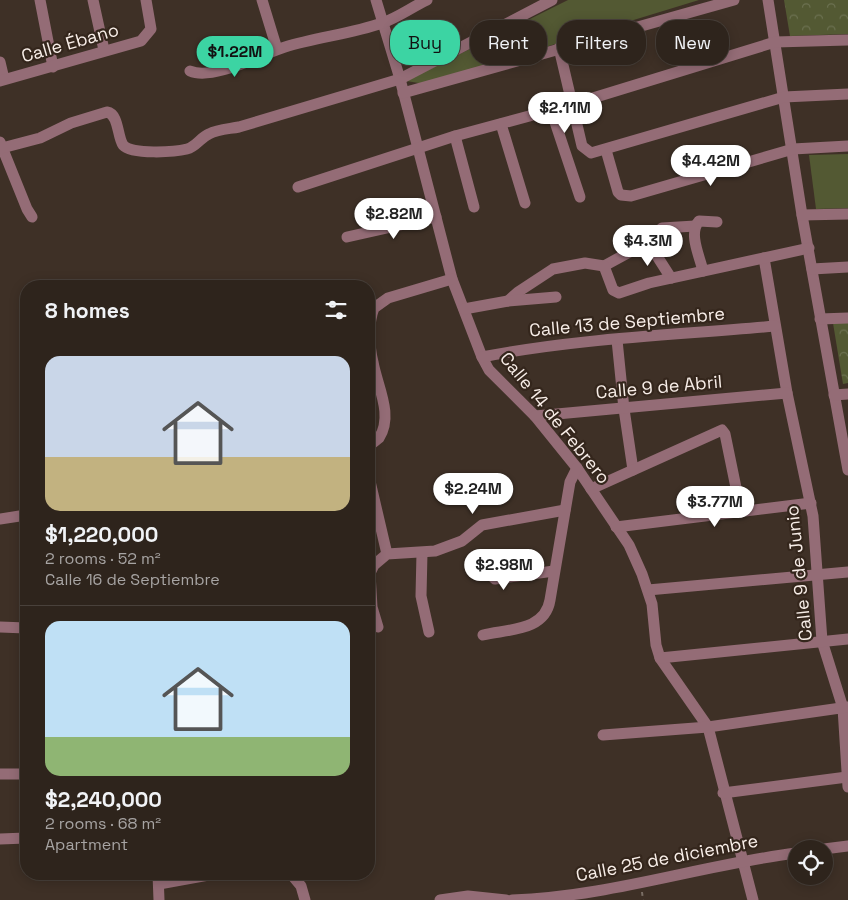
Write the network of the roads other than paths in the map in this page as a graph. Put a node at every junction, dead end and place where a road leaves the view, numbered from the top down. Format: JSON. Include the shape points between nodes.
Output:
{"nodes":[{"id":1,"x":40,"y":0,"type":"edge"},
{"id":2,"x":93,"y":0,"type":"edge"},
{"id":3,"x":146,"y":0,"type":"edge"},
{"id":4,"x":262,"y":0,"type":"edge"},
{"id":5,"x":376,"y":0,"type":"edge"},
{"id":6,"x":427,"y":0,"type":"edge"},
{"id":7,"x":552,"y":0,"type":"edge"},
{"id":8,"x":734,"y":0,"type":"edge"},
{"id":9,"x":768,"y":0,"type":"edge"},
{"id":10,"x":709,"y":3,"type":"edge"},
{"id":11,"x":646,"y":22,"type":"edge"},
{"id":12,"x":383,"y":23,"type":"junction"},
{"id":13,"x":848,"y":40,"type":"edge"},
{"id":14,"x":776,"y":42,"type":"junction"},
{"id":15,"x":557,"y":48,"type":"edge"},
{"id":16,"x":277,"y":49,"type":"junction"},
{"id":17,"x":104,"y":50,"type":"junction"},
{"id":18,"x":0,"y":62,"type":"edge"},
{"id":19,"x":562,"y":65,"type":"edge"},
{"id":20,"x":54,"y":66,"type":"junction"},
{"id":21,"x":190,"y":71,"type":"dead end"},
{"id":22,"x":400,"y":79,"type":"junction"},
{"id":23,"x":2,"y":80,"type":"edge"},
{"id":24,"x":403,"y":93,"type":"junction"},
{"id":25,"x":848,"y":94,"type":"edge"},
{"id":26,"x":784,"y":97,"type":"junction"},
{"id":27,"x":570,"y":104,"type":"junction"},
{"id":28,"x":551,"y":110,"type":"junction"},
{"id":29,"x":501,"y":124,"type":"junction"},
{"id":30,"x":456,"y":136,"type":"junction"},
{"id":31,"x":1,"y":145,"type":"edge"},
{"id":32,"x":848,"y":146,"type":"edge"},
{"id":33,"x":417,"y":148,"type":"junction"},
{"id":34,"x":793,"y":149,"type":"junction"},
{"id":35,"x":606,"y":150,"type":"junction"},
{"id":36,"x":298,"y":187,"type":"dead end"},
{"id":37,"x":580,"y":197,"type":"dead end"},
{"id":38,"x":525,"y":203,"type":"dead end"},
{"id":39,"x":474,"y":207,"type":"dead end"},
{"id":40,"x":848,"y":214,"type":"edge"},
{"id":41,"x":802,"y":215,"type":"junction"},
{"id":42,"x":32,"y":216,"type":"dead end"},
{"id":43,"x":436,"y":217,"type":"junction"},
{"id":44,"x":717,"y":222,"type":"dead end"},
{"id":45,"x":695,"y":226,"type":"junction"},
{"id":46,"x":347,"y":237,"type":"dead end"},
{"id":47,"x":648,"y":242,"type":"junction"},
{"id":48,"x":809,"y":248,"type":"junction"},
{"id":49,"x":764,"y":258,"type":"junction"},
{"id":50,"x":604,"y":266,"type":"junction"},
{"id":51,"x":848,"y":268,"type":"edge"},
{"id":52,"x":812,"y":269,"type":"junction"},
{"id":53,"x":703,"y":271,"type":"junction"},
{"id":54,"x":670,"y":278,"type":"junction"},
{"id":55,"x":452,"y":279,"type":"junction"},
{"id":56,"x":556,"y":297,"type":"dead end"},
{"id":57,"x":508,"y":301,"type":"junction"},
{"id":58,"x":375,"y":307,"type":"edge"},
{"id":59,"x":464,"y":309,"type":"junction"},
{"id":60,"x":848,"y":318,"type":"edge"},
{"id":61,"x":820,"y":319,"type":"junction"},
{"id":62,"x":776,"y":326,"type":"junction"},
{"id":63,"x":617,"y":340,"type":"junction"},
{"id":64,"x":482,"y":357,"type":"junction"},
{"id":65,"x":375,"y":375,"type":"edge"},
{"id":66,"x":787,"y":393,"type":"junction"},
{"id":67,"x":848,"y":394,"type":"edge"},
{"id":68,"x":834,"y":395,"type":"junction"},
{"id":69,"x":624,"y":409,"type":"junction"},
{"id":70,"x":535,"y":416,"type":"junction"},
{"id":71,"x":375,"y":441,"type":"edge"},
{"id":72,"x":846,"y":448,"type":"edge"},
{"id":73,"x":577,"y":468,"type":"junction"},
{"id":74,"x":633,"y":470,"type":"junction"},
{"id":75,"x":848,"y":470,"type":"edge"},
{"id":76,"x":592,"y":489,"type":"junction"},
{"id":77,"x":811,"y":503,"type":"junction"},
{"id":78,"x":375,"y":504,"type":"edge"},
{"id":79,"x":565,"y":510,"type":"junction"},
{"id":80,"x":741,"y":512,"type":"junction"},
{"id":81,"x":20,"y":516,"type":"edge"},
{"id":82,"x":0,"y":519,"type":"edge"},
{"id":83,"x":616,"y":527,"type":"junction"},
{"id":84,"x":422,"y":553,"type":"junction"},
{"id":85,"x":388,"y":554,"type":"junction"},
{"id":86,"x":488,"y":557,"type":"dead end"},
{"id":87,"x":375,"y":564,"type":"edge"},
{"id":88,"x":554,"y":571,"type":"junction"},
{"id":89,"x":848,"y":572,"type":"edge"},
{"id":90,"x":816,"y":575,"type":"junction"},
{"id":91,"x":648,"y":590,"type":"junction"},
{"id":92,"x":375,"y":620,"type":"edge"},
{"id":93,"x":0,"y":627,"type":"edge"},
{"id":94,"x":378,"y":627,"type":"dead end"},
{"id":95,"x":20,"y":628,"type":"edge"},
{"id":96,"x":429,"y":632,"type":"dead end"},
{"id":97,"x":483,"y":635,"type":"dead end"},
{"id":98,"x":848,"y":639,"type":"edge"},
{"id":99,"x":822,"y":641,"type":"junction"},
{"id":100,"x":660,"y":658,"type":"junction"},
{"id":101,"x":845,"y":708,"type":"edge"},
{"id":102,"x":708,"y":727,"type":"junction"},
{"id":103,"x":603,"y":735,"type":"dead end"},
{"id":104,"x":0,"y":774,"type":"edge"},
{"id":105,"x":20,"y":774,"type":"edge"},
{"id":106,"x":847,"y":782,"type":"edge"},
{"id":107,"x":724,"y":793,"type":"junction"},
{"id":108,"x":20,"y":838,"type":"edge"},
{"id":109,"x":0,"y":839,"type":"edge"},
{"id":110,"x":848,"y":846,"type":"edge"},
{"id":111,"x":833,"y":848,"type":"edge"},
{"id":112,"x":788,"y":853,"type":"edge"},
{"id":113,"x":742,"y":860,"type":"junction"},
{"id":114,"x":158,"y":880,"type":"edge"},
{"id":115,"x":296,"y":880,"type":"edge"},
{"id":116,"x":159,"y":900,"type":"edge"},
{"id":117,"x":305,"y":900,"type":"edge"},
{"id":118,"x":440,"y":900,"type":"edge"},
{"id":119,"x":506,"y":900,"type":"edge"},
{"id":120,"x":512,"y":900,"type":"edge"},
{"id":121,"x":753,"y":900,"type":"edge"}],
"edges":[{"from":1,"to":20,"type":"street"},
{"from":2,"to":17,"type":"street"},
{"from":3,"to":17,"type":"street","name":"Calle Ébano","via":[[151,22],[148,34],[141,41]]},
{"from":4,"to":16,"type":"street"},
{"from":5,"to":12,"type":"street","name":"Calle 14 de Febrero"},
{"from":6,"to":12,"type":"street"},
{"from":7,"to":22,"type":"street"},
{"from":8,"to":10,"type":"street"},
{"from":9,"to":14,"type":"street"},
{"from":10,"to":11,"type":"street"},
{"from":12,"to":16,"type":"street"},
{"from":12,"to":22,"type":"street","name":"Calle 14 de Febrero"},
{"from":13,"to":14,"type":"street"},
{"from":14,"to":26,"type":"street"},
{"from":14,"to":27,"type":"street"},
{"from":15,"to":24,"type":"street"},
{"from":16,"to":21,"type":"street","via":[[216,70]]},
{"from":17,"to":20,"type":"street","name":"Calle Ébano"},
{"from":18,"to":23,"type":"street"},
{"from":19,"to":27,"type":"street"},
{"from":20,"to":23,"type":"street","name":"Calle Ébano"},
{"from":22,"to":24,"type":"street","name":"Calle 14 de Febrero"},
{"from":22,"to":31,"type":"street","via":[[207,134],[189,149],[131,150],[123,145],[113,116],[107,112],[71,123],[40,138]]},
{"from":24,"to":33,"type":"street","name":"Calle 14 de Febrero"},
{"from":25,"to":26,"type":"street"},
{"from":26,"to":34,"type":"street"},
{"from":26,"to":35,"type":"street"},
{"from":27,"to":28,"type":"street"},
{"from":27,"to":35,"type":"street","via":[[585,150],[597,153]]},
{"from":28,"to":29,"type":"street"},
{"from":28,"to":37,"type":"street"},
{"from":29,"to":30,"type":"street"},
{"from":29,"to":38,"type":"street"},
{"from":30,"to":33,"type":"street"},
{"from":30,"to":39,"type":"street"},
{"from":31,"to":42,"type":"street","via":[[26,209]]},
{"from":32,"to":34,"type":"street"},
{"from":33,"to":36,"type":"street"},
{"from":33,"to":43,"type":"street","name":"Calle 14 de Febrero"},
{"from":34,"to":35,"type":"street","via":[[625,196],[618,192]]},
{"from":34,"to":41,"type":"street"},
{"from":40,"to":41,"type":"street"},
{"from":41,"to":48,"type":"street"},
{"from":43,"to":46,"type":"street"},
{"from":43,"to":55,"type":"street","name":"Calle 14 de Febrero"},
{"from":44,"to":45,"type":"street","via":[[699,221]]},
{"from":45,"to":47,"type":"street","via":[[662,228]]},
{"from":45,"to":53,"type":"street"},
{"from":47,"to":50,"type":"street"},
{"from":47,"to":54,"type":"street"},
{"from":48,"to":49,"type":"street"},
{"from":48,"to":52,"type":"street"},
{"from":49,"to":53,"type":"street"},
{"from":49,"to":62,"type":"street","name":"Calle 9 de Junio"},
{"from":50,"to":54,"type":"street","via":[[615,292]]},
{"from":50,"to":57,"type":"street","via":[[585,263],[554,269]]},
{"from":51,"to":52,"type":"street"},
{"from":52,"to":61,"type":"street"},
{"from":53,"to":54,"type":"street"},
{"from":55,"to":58,"type":"street","via":[[388,298]]},
{"from":55,"to":59,"type":"street","name":"Calle 14 de Febrero"},
{"from":56,"to":57,"type":"street"},
{"from":57,"to":59,"type":"street"},
{"from":59,"to":64,"type":"street","name":"Calle 14 de Febrero"},
{"from":60,"to":61,"type":"street"},
{"from":61,"to":68,"type":"street"},
{"from":62,"to":63,"type":"street","name":"Calle 13 de Septiembre"},
{"from":62,"to":66,"type":"street","name":"Calle 9 de Junio"},
{"from":63,"to":64,"type":"street","name":"Calle 13 de Septiembre","via":[[525,349]]},
{"from":63,"to":69,"type":"street"},
{"from":64,"to":70,"type":"street","name":"Calle 14 de Febrero","via":[[489,370]]},
{"from":65,"to":71,"type":"street","via":[[383,398],[384,422],[382,435]]},
{"from":66,"to":69,"type":"street","name":"Calle 9 de Abril"},
{"from":66,"to":77,"type":"street","name":"Calle 9 de Junio"},
{"from":67,"to":68,"type":"street"},
{"from":68,"to":72,"type":"street"},
{"from":69,"to":70,"type":"street","name":"Calle 9 de Abril"},
{"from":69,"to":74,"type":"street"},
{"from":70,"to":73,"type":"street","name":"Calle 14 de Febrero"},
{"from":72,"to":75,"type":"street"},
{"from":73,"to":76,"type":"street","name":"Calle 14 de Febrero"},
{"from":73,"to":79,"type":"street","via":[[570,482]]},
{"from":74,"to":76,"type":"street"},
{"from":74,"to":80,"type":"street","via":[[722,430]]},
{"from":76,"to":83,"type":"street","name":"Calle 14 de Febrero"},
{"from":77,"to":80,"type":"street"},
{"from":77,"to":90,"type":"street","name":"Calle 9 de Junio"},
{"from":78,"to":85,"type":"street"},
{"from":79,"to":84,"type":"street","via":[[482,525],[462,541]]},
{"from":79,"to":88,"type":"street"},
{"from":80,"to":83,"type":"street"},
{"from":81,"to":82,"type":"street"},
{"from":83,"to":91,"type":"street","name":"Calle 14 de Febrero","via":[[629,546]]},
{"from":84,"to":85,"type":"street"},
{"from":84,"to":96,"type":"street","via":[[421,596]]},
{"from":85,"to":87,"type":"street"},
{"from":86,"to":88,"type":"street","via":[[491,576],[495,579]]},
{"from":88,"to":97,"type":"street","via":[[549,610],[539,622]]},
{"from":89,"to":90,"type":"street"},
{"from":90,"to":91,"type":"street"},
{"from":90,"to":99,"type":"street","name":"Calle 9 de Junio"},
{"from":91,"to":100,"type":"street","name":"Calle 14 de Febrero"},
{"from":92,"to":94,"type":"street"},
{"from":93,"to":95,"type":"street"},
{"from":98,"to":99,"type":"street"},
{"from":99,"to":100,"type":"street"},
{"from":99,"to":101,"type":"street","name":"Calle 9 de Junio"},
{"from":100,"to":102,"type":"street","name":"Calle 14 de Febrero"},
{"from":101,"to":102,"type":"street"},
{"from":101,"to":106,"type":"street","name":"Calle 9 de Junio"},
{"from":102,"to":103,"type":"street"},
{"from":102,"to":107,"type":"street","name":"Calle 14 de Febrero"},
{"from":104,"to":105,"type":"street"},
{"from":106,"to":107,"type":"street"},
{"from":107,"to":113,"type":"street","name":"Calle 14 de Febrero"},
{"from":108,"to":109,"type":"street"},
{"from":110,"to":111,"type":"street"},
{"from":112,"to":113,"type":"street","name":"Calle 25 de diciembre"},
{"from":113,"to":120,"type":"street","name":"Calle 25 de diciembre","via":[[615,888]]},
{"from":113,"to":121,"type":"street","name":"Calle 14 de Febrero"},
{"from":114,"to":116,"type":"street"},
{"from":115,"to":117,"type":"street"},
{"from":118,"to":119,"type":"street","via":[[468,896]]}]}
